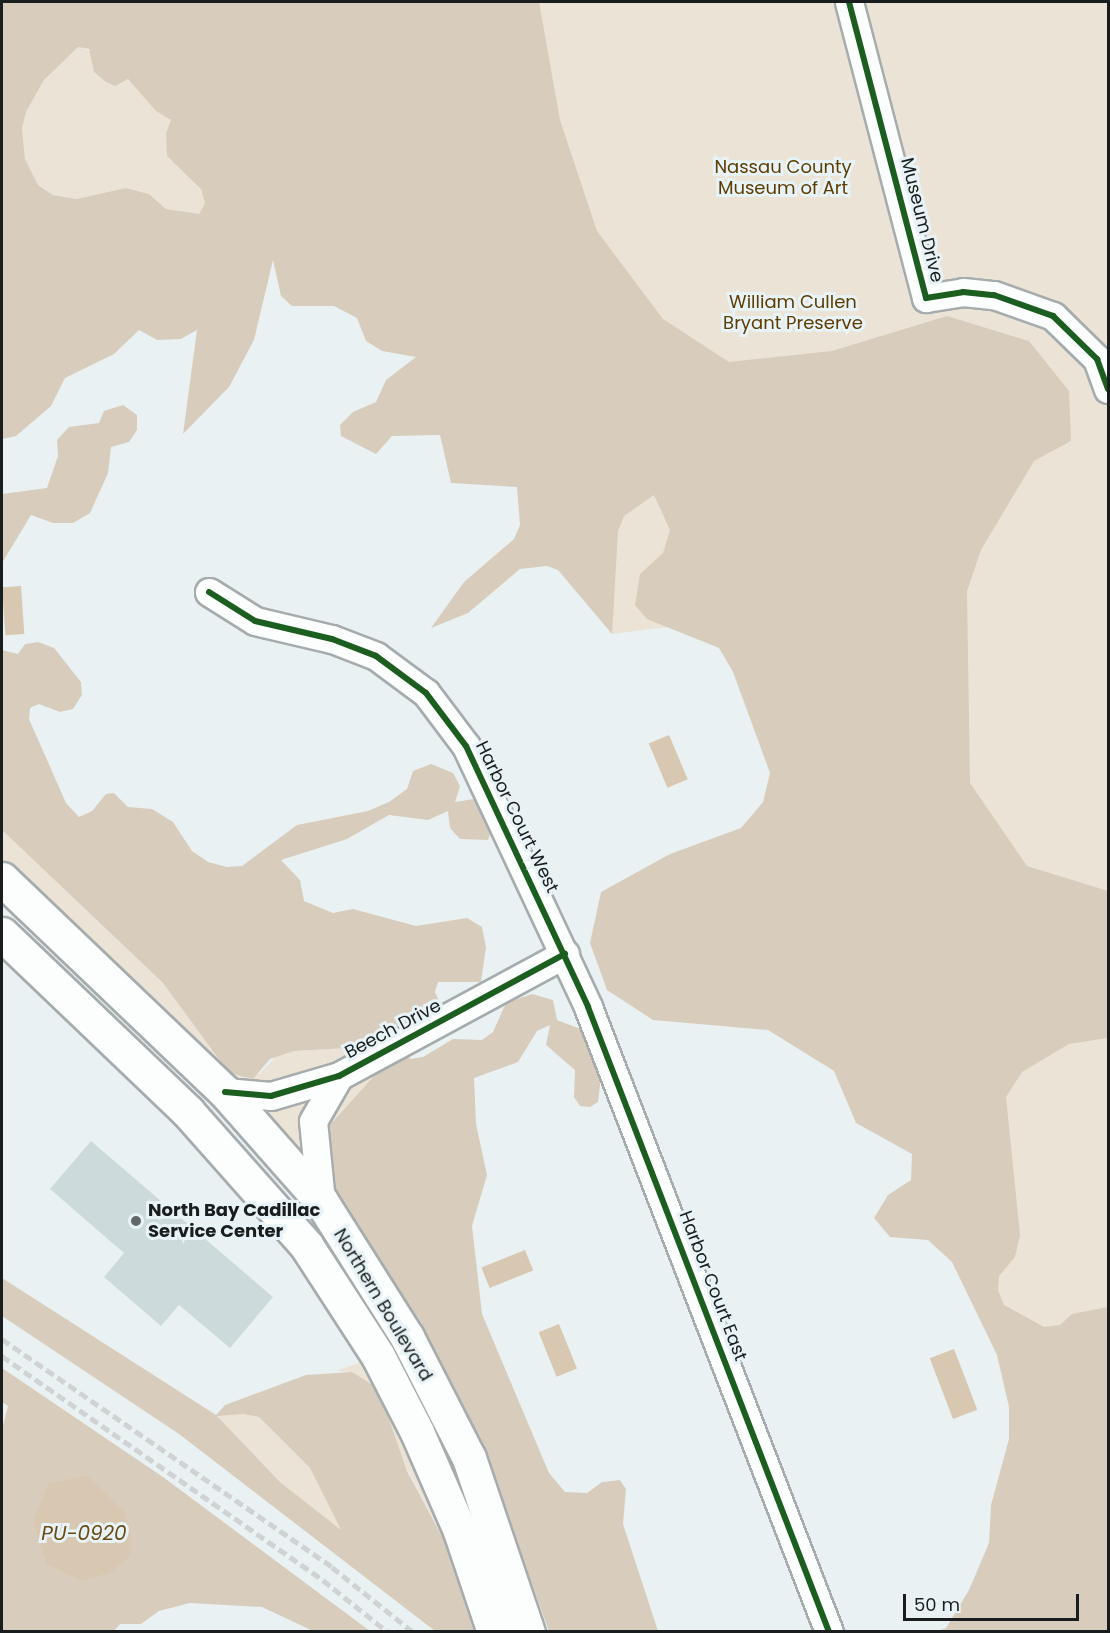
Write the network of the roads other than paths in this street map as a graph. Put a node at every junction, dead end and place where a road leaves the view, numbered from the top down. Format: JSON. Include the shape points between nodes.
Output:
{"nodes":[{"id":1,"x":849,"y":2,"type":"edge"},
{"id":2,"x":1108,"y":389,"type":"edge"},
{"id":3,"x":209,"y":592,"type":"dead end"},
{"id":4,"x":2,"y":879,"type":"edge"},
{"id":5,"x":2,"y":934,"type":"edge"},
{"id":6,"x":565,"y":954,"type":"junction"},
{"id":7,"x":339,"y":1076,"type":"junction"},
{"id":8,"x":225,"y":1092,"type":"junction"},
{"id":9,"x":321,"y":1201,"type":"junction"},
{"id":10,"x":494,"y":1632,"type":"edge"},
{"id":11,"x":528,"y":1632,"type":"edge"},
{"id":12,"x":829,"y":1632,"type":"edge"}],
"edges":[{"from":1,"to":2,"type":"street","name":"Museum Drive","via":[[926,298],[963,292],[994,295],[1053,316],[1097,359]]},
{"from":3,"to":6,"type":"street","name":"Harbor Court West","via":[[255,621],[354,645],[402,671],[426,693],[466,746]]},
{"from":4,"to":8,"type":"main road","name":"Northern Boulevard"},
{"from":5,"to":10,"type":"main road","name":"Northern Boulevard","via":[[188,1112],[306,1245],[378,1356],[417,1432],[460,1531]]},
{"from":6,"to":7,"type":"street","name":"Beech Drive"},
{"from":6,"to":12,"type":"street","name":"Harbor Court East"},
{"from":7,"to":8,"type":"street","name":"Beech Drive","via":[[271,1095]]},
{"from":7,"to":9,"type":"street","name":"Beech Drive","via":[[313,1121]]},
{"from":8,"to":9,"type":"main road","name":"Northern Boulevard"},
{"from":9,"to":11,"type":"main road","name":"Northern Boulevard","via":[[407,1337],[469,1458]]}]}
